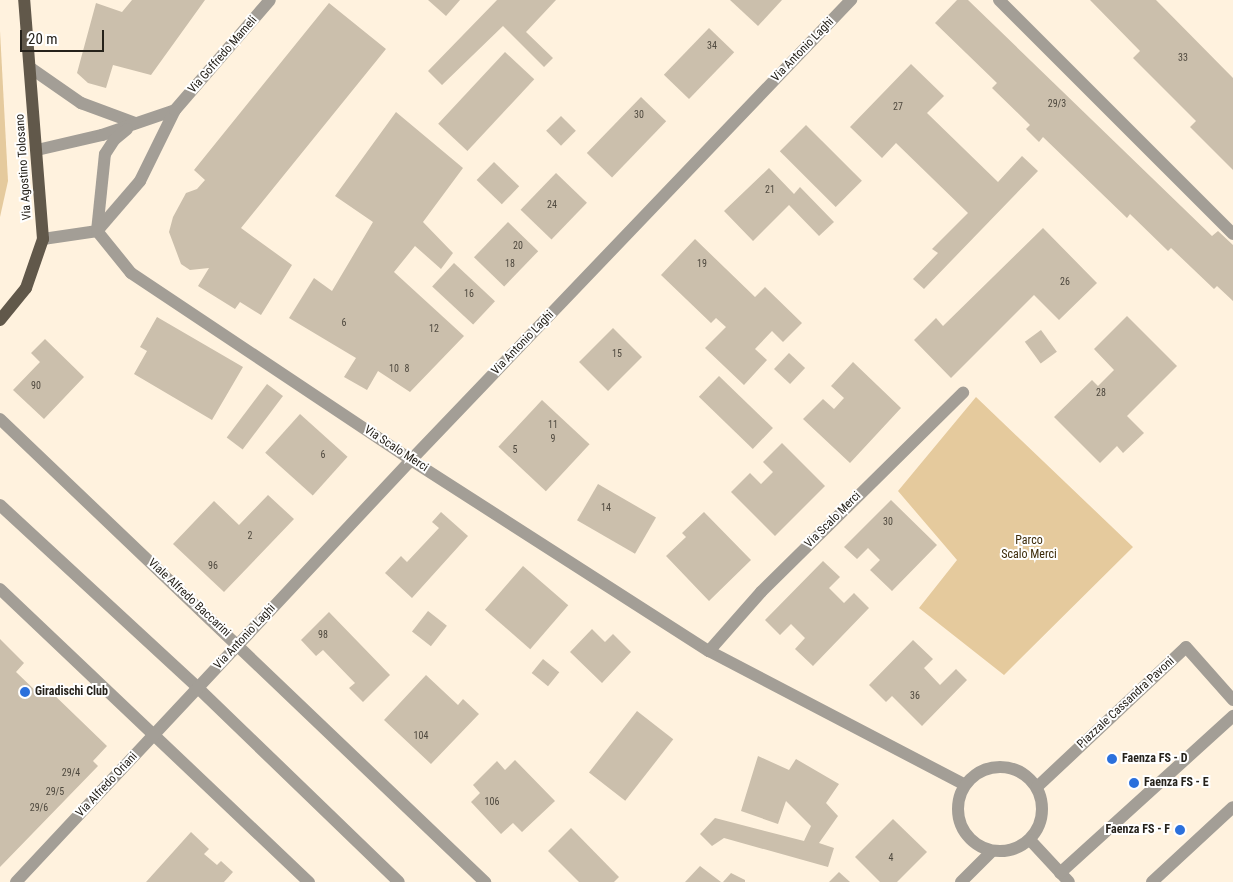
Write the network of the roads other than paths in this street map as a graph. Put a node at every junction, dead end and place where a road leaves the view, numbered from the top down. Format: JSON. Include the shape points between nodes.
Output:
{"nodes":[{"id":1,"x":24,"y":0,"type":"edge"},
{"id":2,"x":270,"y":0,"type":"edge"},
{"id":3,"x":851,"y":0,"type":"edge"},
{"id":4,"x":999,"y":0,"type":"edge"},
{"id":5,"x":32,"y":69,"type":"junction"},
{"id":6,"x":174,"y":110,"type":"junction"},
{"id":7,"x":135,"y":123,"type":"junction"},
{"id":8,"x":37,"y":150,"type":"junction"},
{"id":9,"x":97,"y":231,"type":"junction"},
{"id":10,"x":1233,"y":234,"type":"edge"},
{"id":11,"x":43,"y":240,"type":"junction"},
{"id":12,"x":0,"y":320,"type":"edge"},
{"id":13,"x":963,"y":393,"type":"dead end"},
{"id":14,"x":0,"y":419,"type":"edge"},
{"id":15,"x":411,"y":460,"type":"junction"},
{"id":16,"x":0,"y":506,"type":"edge"},
{"id":17,"x":0,"y":588,"type":"edge"},
{"id":18,"x":238,"y":644,"type":"junction"},
{"id":19,"x":708,"y":651,"type":"junction"},
{"id":20,"x":198,"y":688,"type":"junction"},
{"id":21,"x":1233,"y":700,"type":"edge"},
{"id":22,"x":1233,"y":716,"type":"edge"},
{"id":23,"x":155,"y":734,"type":"junction"},
{"id":24,"x":965,"y":785,"type":"junction"},
{"id":25,"x":1037,"y":787,"type":"junction"},
{"id":26,"x":1233,"y":807,"type":"edge"},
{"id":27,"x":1030,"y":840,"type":"junction"},
{"id":28,"x":992,"y":851,"type":"junction"},
{"id":29,"x":1065,"y":877,"type":"edge"},
{"id":30,"x":16,"y":882,"type":"edge"},
{"id":31,"x":309,"y":882,"type":"edge"},
{"id":32,"x":399,"y":882,"type":"edge"},
{"id":33,"x":485,"y":882,"type":"edge"},
{"id":34,"x":961,"y":882,"type":"edge"},
{"id":35,"x":1152,"y":882,"type":"edge"}],
"edges":[{"from":1,"to":5,"type":"main road","name":"Via Agostino Tolosano"},
{"from":2,"to":6,"type":"street","name":"Via Goffredo Mameli"},
{"from":3,"to":15,"type":"street","name":"Via Antonio Laghi"},
{"from":4,"to":10,"type":"street"},
{"from":5,"to":7,"type":"street","via":[[81,103]]},
{"from":5,"to":8,"type":"main road","name":"Via Agostino Tolosano"},
{"from":6,"to":7,"type":"street"},
{"from":6,"to":9,"type":"street","name":"Via Goffredo Mameli","via":[[140,181]]},
{"from":7,"to":8,"type":"street","via":[[102,135]]},
{"from":7,"to":9,"type":"street","via":[[114,140],[105,154]]},
{"from":8,"to":11,"type":"main road","name":"Via Agostino Tolosano"},
{"from":9,"to":11,"type":"street"},
{"from":9,"to":15,"type":"street","name":"Via Scalo Merci","via":[[131,273]]},
{"from":11,"to":12,"type":"main road","name":"Via Agostino Tolosano","via":[[26,288]]},
{"from":13,"to":19,"type":"street","name":"Via Scalo Merci","via":[[761,592]]},
{"from":14,"to":18,"type":"street","name":"Viale Alfredo Baccarini"},
{"from":15,"to":18,"type":"street","name":"Via Antonio Laghi"},
{"from":15,"to":19,"type":"street","name":"Via Scalo Merci"},
{"from":16,"to":20,"type":"street"},
{"from":17,"to":23,"type":"street"},
{"from":18,"to":20,"type":"street","name":"Via Antonio Laghi"},
{"from":18,"to":33,"type":"street","name":"Viale Alfredo Baccarini"},
{"from":19,"to":24,"type":"street","name":"Via Scalo Merci"},
{"from":20,"to":23,"type":"street","name":"Via Alfredo Oriani"},
{"from":20,"to":32,"type":"street"},
{"from":21,"to":25,"type":"street","name":"Piazzale Cassandra Pavoni","via":[[1186,647]]},
{"from":22,"to":29,"type":"street"},
{"from":23,"to":30,"type":"street","name":"Via Alfredo Oriani"},
{"from":23,"to":31,"type":"street"},
{"from":24,"to":25,"type":"street","via":[[981,772],[1001,766],[1016,769]]},
{"from":24,"to":28,"type":"street","via":[[959,805],[961,825],[978,846]]},
{"from":25,"to":27,"type":"street","via":[[1043,815]]},
{"from":26,"to":35,"type":"street"},
{"from":27,"to":28,"type":"street","via":[[1006,852]]},
{"from":27,"to":29,"type":"street"},
{"from":28,"to":34,"type":"street"}]}
